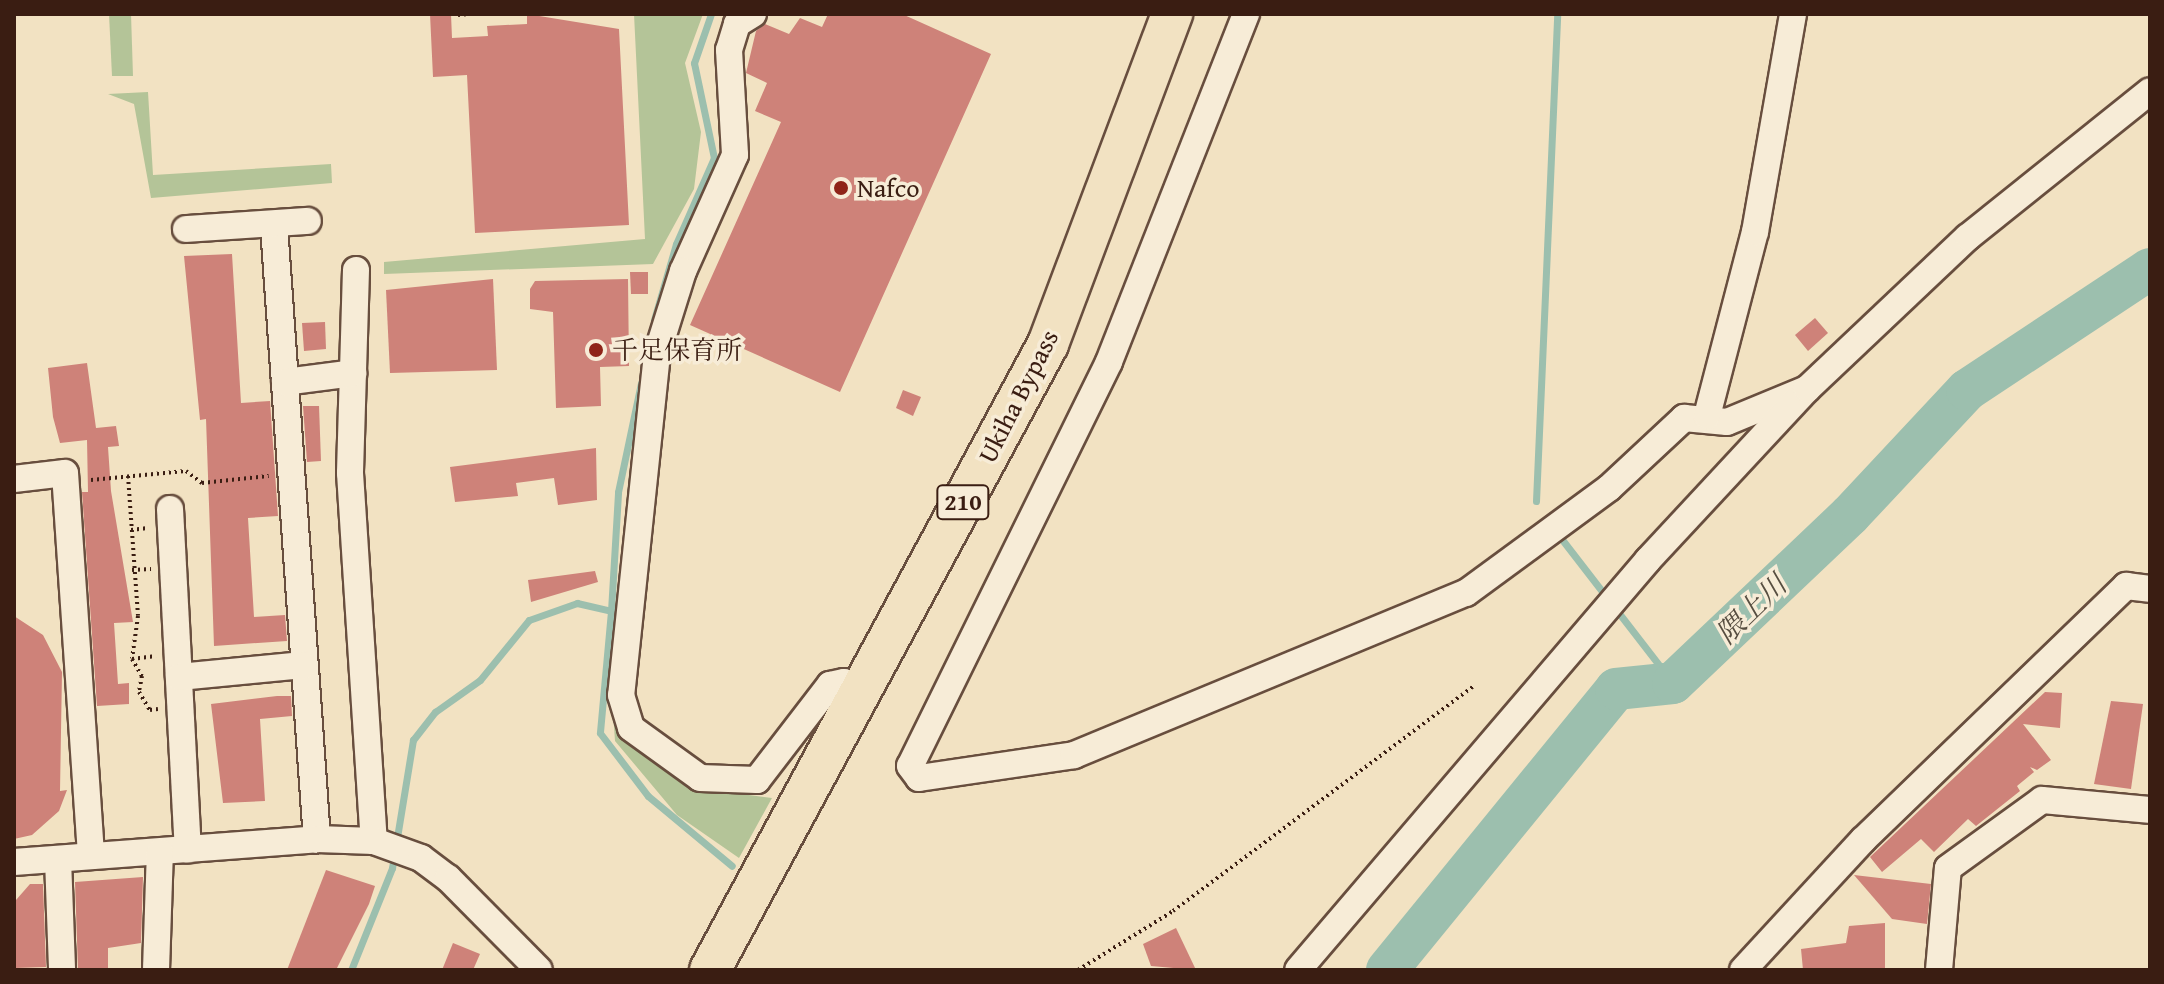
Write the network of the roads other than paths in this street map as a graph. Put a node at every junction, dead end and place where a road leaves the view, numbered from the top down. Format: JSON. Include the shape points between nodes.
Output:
{"nodes":[{"id":1,"x":753,"y":14,"type":"edge"},
{"id":2,"x":1172,"y":14,"type":"edge"},
{"id":3,"x":1246,"y":14,"type":"edge"},
{"id":4,"x":1793,"y":14,"type":"edge"},
{"id":5,"x":2150,"y":91,"type":"edge"},
{"id":6,"x":308,"y":221,"type":"dead end"},
{"id":7,"x":274,"y":226,"type":"junction"},
{"id":8,"x":186,"y":229,"type":"dead end"},
{"id":9,"x":356,"y":270,"type":"dead end"},
{"id":10,"x":353,"y":373,"type":"junction"},
{"id":11,"x":285,"y":382,"type":"junction"},
{"id":12,"x":1807,"y":389,"type":"junction"},
{"id":13,"x":1707,"y":416,"type":"junction"},
{"id":14,"x":53,"y":463,"type":"dead end"},
{"id":15,"x":14,"y":467,"type":"edge"},
{"id":16,"x":14,"y":479,"type":"edge"},
{"id":17,"x":170,"y":509,"type":"dead end"},
{"id":18,"x":2150,"y":589,"type":"edge"},
{"id":19,"x":303,"y":665,"type":"junction"},
{"id":20,"x":179,"y":677,"type":"junction"},
{"id":21,"x":860,"y":693,"type":"junction"},
{"id":22,"x":2150,"y":810,"type":"edge"},
{"id":23,"x":317,"y":839,"type":"junction"},
{"id":24,"x":374,"y":841,"type":"junction"},
{"id":25,"x":188,"y":850,"type":"junction"},
{"id":26,"x":160,"y":852,"type":"junction"},
{"id":27,"x":91,"y":856,"type":"junction"},
{"id":28,"x":58,"y":859,"type":"junction"},
{"id":29,"x":14,"y":862,"type":"edge"},
{"id":30,"x":156,"y":958,"type":"edge"},
{"id":31,"x":62,"y":970,"type":"edge"},
{"id":32,"x":133,"y":970,"type":"edge"},
{"id":33,"x":539,"y":970,"type":"edge"},
{"id":34,"x":710,"y":970,"type":"edge"},
{"id":35,"x":1298,"y":970,"type":"edge"},
{"id":36,"x":1743,"y":970,"type":"edge"},
{"id":37,"x":1939,"y":970,"type":"edge"}],
"edges":[{"from":1,"to":21,"type":"street","via":[[737,24],[729,50],[735,155],[683,271],[657,354],[621,695],[631,728],[700,778],[757,780],[830,685],[844,682]]},
{"from":2,"to":21,"type":"highway","name":"Ukiha Bypass","number":"210","via":[[1048,344]]},
{"from":3,"to":13,"type":"street","via":[[1109,362],[910,766],[919,778],[1074,755],[1466,593],[1609,488],[1684,418]]},
{"from":4,"to":13,"type":"street","via":[[1758,217]]},
{"from":5,"to":12,"type":"street","via":[[1968,237]]},
{"from":6,"to":7,"type":"street"},
{"from":7,"to":8,"type":"street"},
{"from":7,"to":11,"type":"street"},
{"from":9,"to":10,"type":"street"},
{"from":10,"to":11,"type":"street"},
{"from":10,"to":24,"type":"street","via":[[350,473]]},
{"from":11,"to":19,"type":"street"},
{"from":12,"to":13,"type":"street","via":[[1727,422]]},
{"from":12,"to":35,"type":"street","via":[[1648,560]]},
{"from":14,"to":15,"type":"street"},
{"from":16,"to":27,"type":"street","via":[[65,473]]},
{"from":17,"to":20,"type":"street"},
{"from":18,"to":36,"type":"street","via":[[2126,586],[1863,840]]},
{"from":19,"to":20,"type":"street"},
{"from":19,"to":23,"type":"street"},
{"from":20,"to":25,"type":"street"},
{"from":21,"to":34,"type":"highway","name":"Ukiha Bypass","number":"210"},
{"from":22,"to":37,"type":"street","via":[[2042,800],[1948,868]]},
{"from":23,"to":24,"type":"street"},
{"from":23,"to":25,"type":"street"},
{"from":24,"to":33,"type":"street","via":[[421,858]]},
{"from":25,"to":26,"type":"street"},
{"from":26,"to":27,"type":"street"},
{"from":26,"to":30,"type":"street"},
{"from":27,"to":28,"type":"street"},
{"from":28,"to":29,"type":"street"},
{"from":28,"to":31,"type":"street"},
{"from":30,"to":32,"type":"street"}]}
